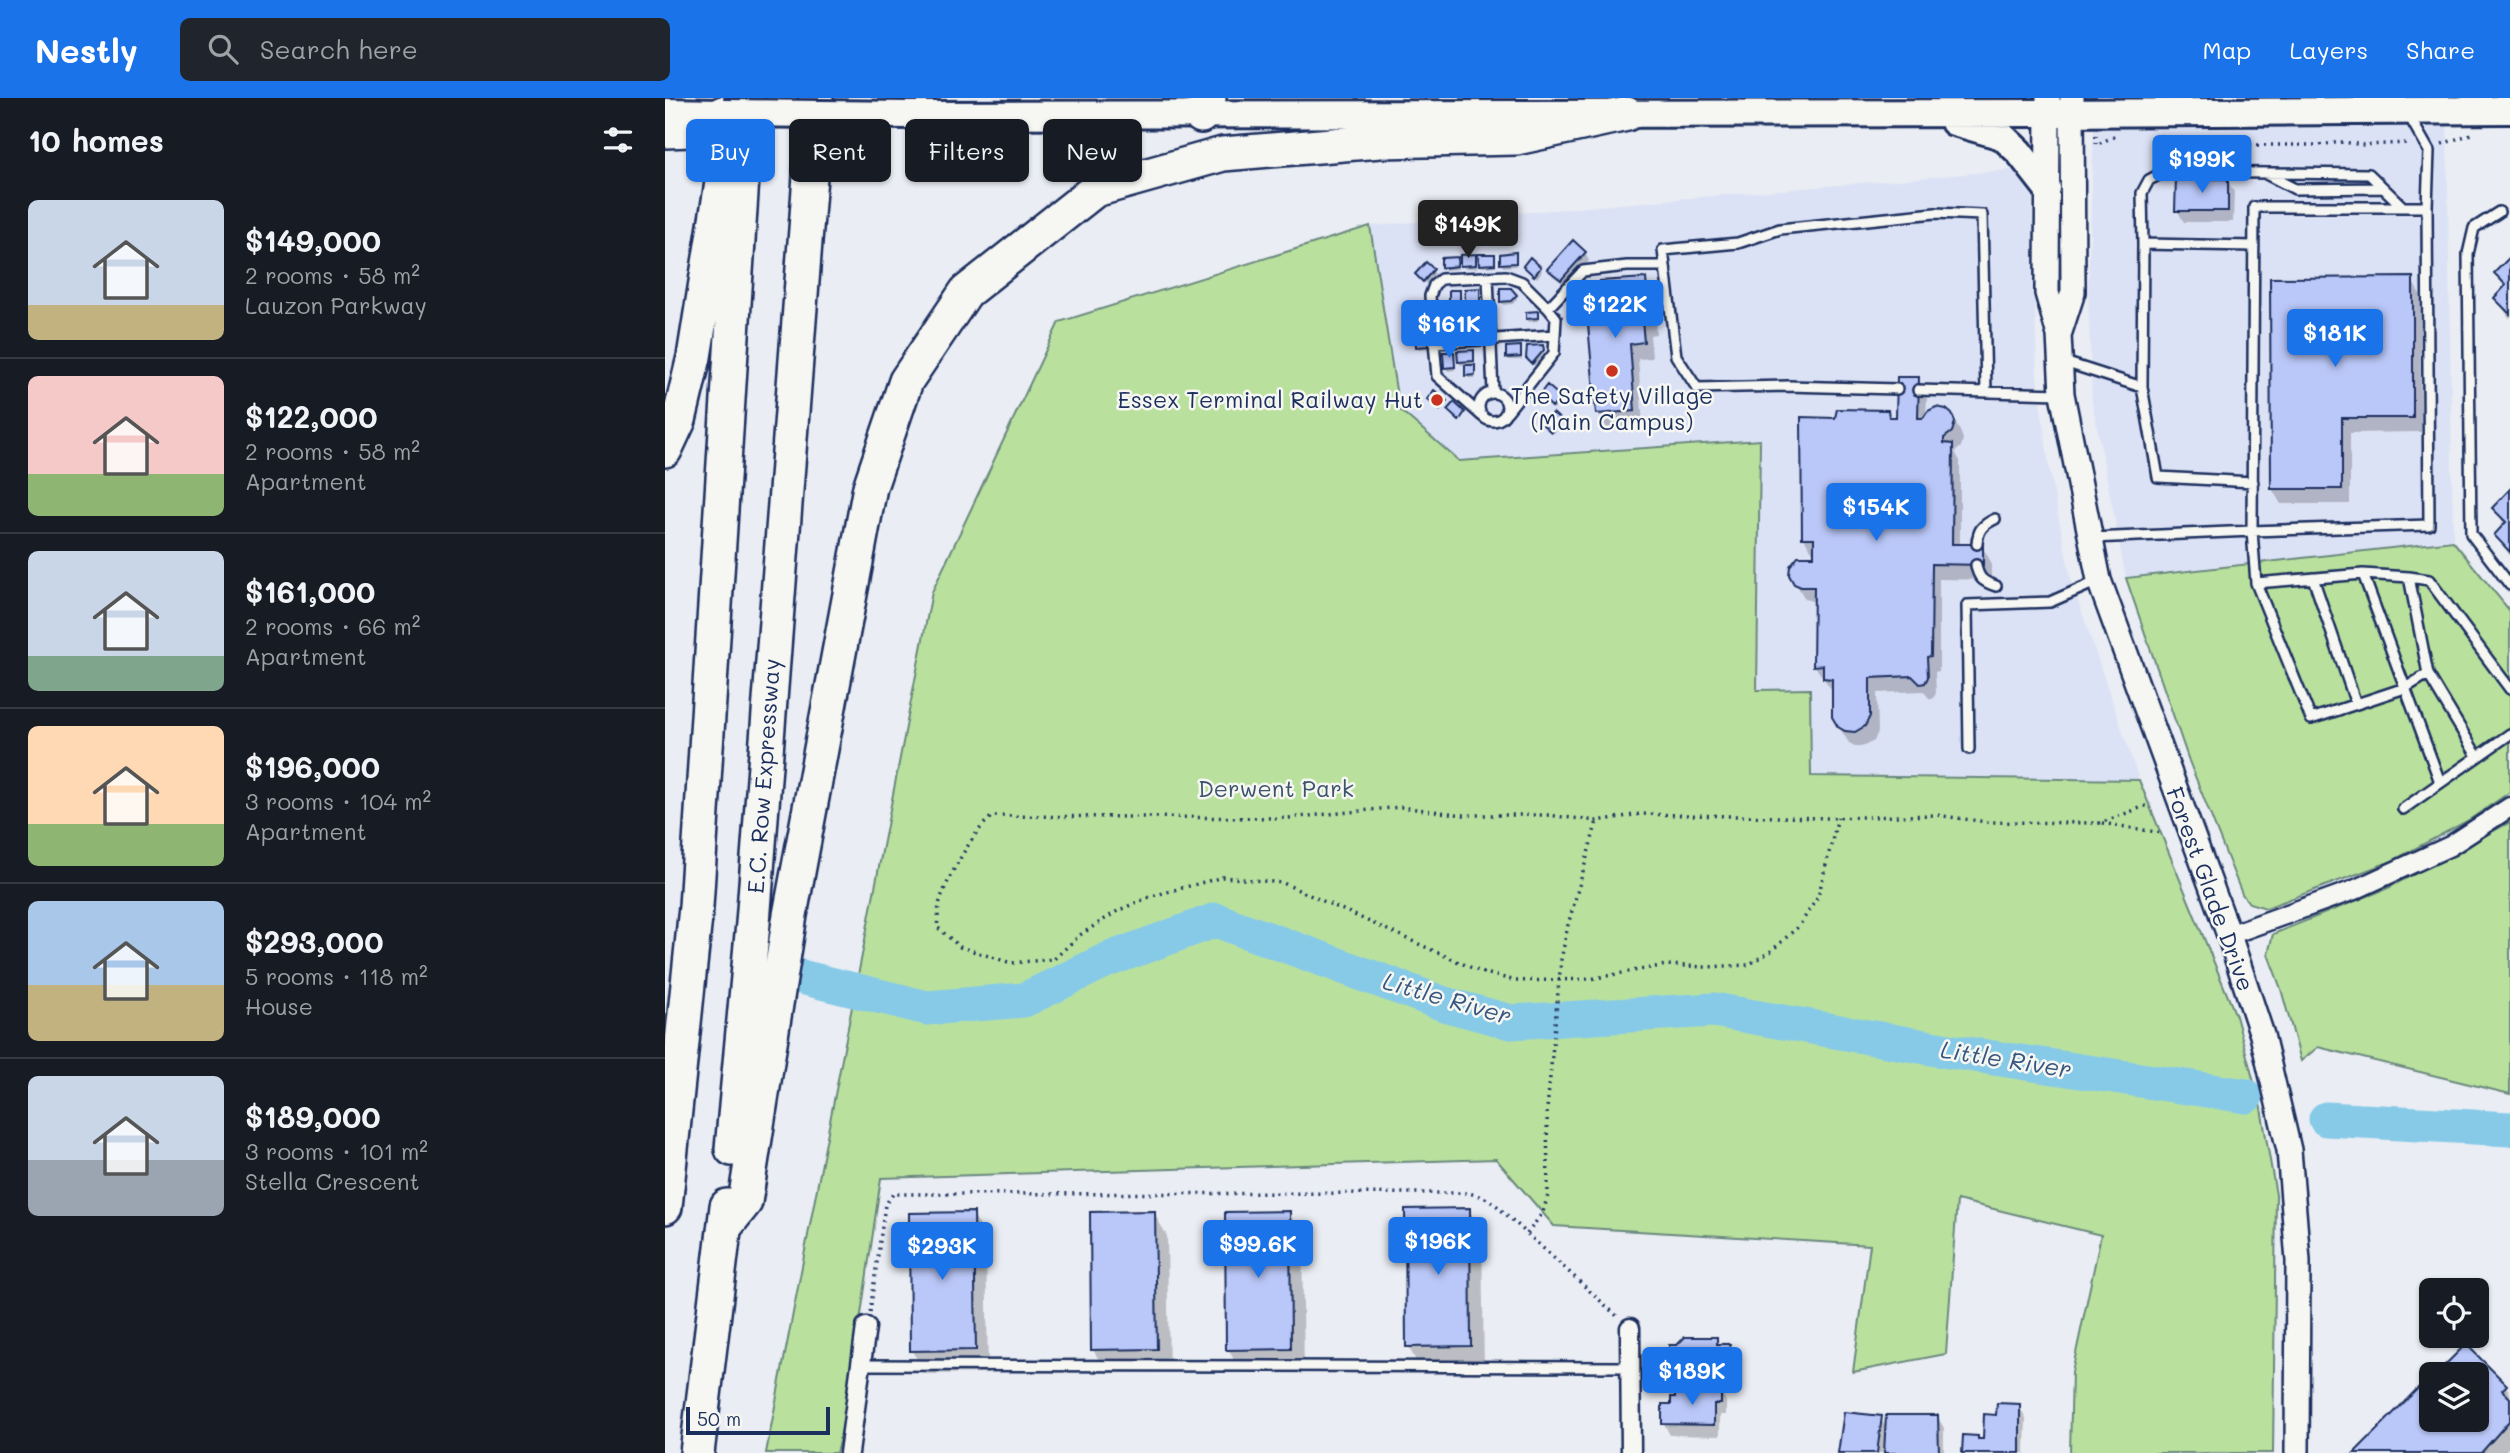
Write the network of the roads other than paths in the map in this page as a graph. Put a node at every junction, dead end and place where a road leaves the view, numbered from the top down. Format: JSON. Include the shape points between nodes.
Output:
{"nodes":[{"id":1,"x":815,"y":98,"type":"edge"},
{"id":2,"x":826,"y":98,"type":"edge"},
{"id":3,"x":735,"y":103,"type":"edge"},
{"id":4,"x":2060,"y":106,"type":"edge"},
{"id":5,"x":1205,"y":107,"type":"edge"},
{"id":6,"x":2510,"y":110,"type":"edge"},
{"id":7,"x":2405,"y":111,"type":"junction"},
{"id":8,"x":1922,"y":113,"type":"junction"},
{"id":9,"x":1627,"y":114,"type":"junction"},
{"id":10,"x":668,"y":121,"type":"edge"},
{"id":11,"x":2265,"y":173,"type":"junction"},
{"id":12,"x":2047,"y":188,"type":"junction"},
{"id":13,"x":2383,"y":188,"type":"junction"},
{"id":14,"x":2403,"y":207,"type":"junction"},
{"id":15,"x":2427,"y":207,"type":"junction"},
{"id":16,"x":806,"y":208,"type":"junction"},
{"id":17,"x":2499,"y":212,"type":"dead end"},
{"id":18,"x":2143,"y":244,"type":"junction"},
{"id":19,"x":2254,"y":246,"type":"junction"},
{"id":20,"x":1665,"y":266,"type":"junction"},
{"id":21,"x":1489,"y":277,"type":"junction"},
{"id":22,"x":1548,"y":308,"type":"junction"},
{"id":23,"x":1555,"y":335,"type":"junction"},
{"id":24,"x":2059,"y":335,"type":"junction"},
{"id":25,"x":1490,"y":339,"type":"junction"},
{"id":26,"x":1434,"y":343,"type":"junction"},
{"id":27,"x":2060,"y":360,"type":"junction"},
{"id":28,"x":2142,"y":387,"type":"junction"},
{"id":29,"x":1897,"y":389,"type":"dead end"},
{"id":30,"x":1918,"y":390,"type":"dead end"},
{"id":31,"x":1986,"y":391,"type":"junction"},
{"id":32,"x":1493,"y":392,"type":"junction"},
{"id":33,"x":2062,"y":394,"type":"junction"},
{"id":34,"x":1507,"y":412,"type":"junction"},
{"id":35,"x":1482,"y":416,"type":"junction"},
{"id":36,"x":665,"y":450,"type":"edge"},
{"id":37,"x":2253,"y":482,"type":"junction"},
{"id":38,"x":1995,"y":519,"type":"dead end"},
{"id":39,"x":2252,"y":531,"type":"junction"},
{"id":40,"x":2090,"y":538,"type":"junction"},
{"id":41,"x":1977,"y":544,"type":"dead end"},
{"id":42,"x":1976,"y":565,"type":"dead end"},
{"id":43,"x":2363,"y":574,"type":"junction"},
{"id":44,"x":2409,"y":577,"type":"junction"},
{"id":45,"x":2313,"y":578,"type":"junction"},
{"id":46,"x":2099,"y":580,"type":"junction"},
{"id":47,"x":2256,"y":583,"type":"junction"},
{"id":48,"x":2510,"y":585,"type":"edge"},
{"id":49,"x":1996,"y":586,"type":"dead end"},
{"id":50,"x":2428,"y":674,"type":"junction"},
{"id":51,"x":2405,"y":688,"type":"junction"},
{"id":52,"x":2510,"y":689,"type":"edge"},
{"id":53,"x":2356,"y":704,"type":"junction"},
{"id":54,"x":2510,"y":734,"type":"edge"},
{"id":55,"x":1969,"y":749,"type":"dead end"},
{"id":56,"x":2477,"y":756,"type":"junction"},
{"id":57,"x":2440,"y":782,"type":"junction"},
{"id":58,"x":2510,"y":807,"type":"edge"},
{"id":59,"x":2403,"y":809,"type":"dead end"},
{"id":60,"x":2229,"y":936,"type":"junction"},
{"id":61,"x":665,"y":1205,"type":"edge"},
{"id":62,"x":725,"y":1227,"type":"junction"},
{"id":63,"x":866,"y":1327,"type":"road end"},
{"id":64,"x":1630,"y":1328,"type":"road end"},
{"id":65,"x":860,"y":1365,"type":"junction"},
{"id":66,"x":1630,"y":1367,"type":"junction"},
{"id":67,"x":697,"y":1453,"type":"edge"},
{"id":68,"x":849,"y":1453,"type":"edge"},
{"id":69,"x":1631,"y":1453,"type":"edge"},
{"id":70,"x":2297,"y":1453,"type":"edge"}],
"edges":[{"from":1,"to":16,"type":"highway","name":"E.C. Row Expressway"},
{"from":2,"to":16,"type":"highway"},
{"from":3,"to":5,"type":"main road","bridge":true,"via":[[910,115]]},
{"from":3,"to":10,"type":"highway","via":[[692,130]]},
{"from":3,"to":36,"type":"highway","via":[[694,357],[679,420]]},
{"from":3,"to":61,"type":"highway","via":[[696,907]]},
{"from":4,"to":7,"type":"main road"},
{"from":4,"to":8,"type":"main road"},
{"from":4,"to":12,"type":"street","name":"Forest Glade Drive"},
{"from":4,"to":24,"type":"street","name":"Forest Glade Drive","via":[[2073,292]]},
{"from":5,"to":9,"type":"main road"},
{"from":6,"to":7,"type":"main road"},
{"from":7,"to":15,"type":"lane","via":[[2429,151]]},
{"from":8,"to":9,"type":"main road"},
{"from":8,"to":12,"type":"main road","via":[[2002,136]]},
{"from":9,"to":62,"type":"highway","via":[[1516,138],[1380,141],[1223,154],[1095,190],[966,292],[906,381],[870,487],[790,915],[745,1202]]},
{"from":11,"to":13,"type":"lane","via":[[2295,189]]},
{"from":11,"to":13,"type":"lane","via":[[2369,174]]},
{"from":11,"to":18,"type":"lane","via":[[2164,172],[2149,180],[2142,193]]},
{"from":12,"to":24,"type":"street","name":"Forest Glade Drive","via":[[2047,293]]},
{"from":13,"to":14,"type":"lane"},
{"from":14,"to":15,"type":"lane"},
{"from":14,"to":19,"type":"lane","via":[[2254,207]]},
{"from":15,"to":39,"type":"lane","via":[[2429,525]]},
{"from":16,"to":62,"type":"highway","name":"E.C. Row Expressway","via":[[754,923]]},
{"from":17,"to":48,"type":"lane","via":[[2474,228],[2468,254],[2471,534]]},
{"from":18,"to":19,"type":"lane"},
{"from":18,"to":28,"type":"lane"},
{"from":19,"to":37,"type":"lane"},
{"from":20,"to":22,"type":"lane","via":[[1583,271]]},
{"from":20,"to":29,"type":"lane","via":[[1676,356],[1697,388]]},
{"from":20,"to":31,"type":"lane","via":[[1663,250],[1738,243],[1780,229],[1935,214],[1982,215]]},
{"from":21,"to":22,"type":"lane","via":[[1506,276],[1522,282]]},
{"from":21,"to":25,"type":"lane"},
{"from":21,"to":26,"type":"lane","via":[[1441,279],[1434,285],[1430,296]]},
{"from":22,"to":23,"type":"lane","via":[[1556,318]]},
{"from":23,"to":25,"type":"lane"},
{"from":23,"to":34,"type":"lane","via":[[1554,354]]},
{"from":24,"to":27,"type":"street","name":"Forest Glade Drive"},
{"from":25,"to":26,"type":"lane"},
{"from":25,"to":32,"type":"lane"},
{"from":26,"to":35,"type":"lane","via":[[1437,376]]},
{"from":27,"to":28,"type":"lane"},
{"from":27,"to":33,"type":"street","name":"Forest Glade Drive"},
{"from":28,"to":37,"type":"lane","via":[[2158,478]]},
{"from":30,"to":31,"type":"lane"},
{"from":31,"to":33,"type":"lane"},
{"from":32,"to":34,"type":"lane","via":[[1505,398]]},
{"from":32,"to":35,"type":"lane","via":[[1481,399]]},
{"from":33,"to":40,"type":"street","name":"Forest Glade Drive"},
{"from":34,"to":35,"type":"lane","via":[[1496,421]]},
{"from":37,"to":39,"type":"lane"},
{"from":38,"to":41,"type":"lane","via":[[1983,525]]},
{"from":39,"to":40,"type":"lane"},
{"from":39,"to":47,"type":"lane"},
{"from":40,"to":46,"type":"street","name":"Forest Glade Drive"},
{"from":42,"to":49,"type":"lane","via":[[1977,575]]},
{"from":43,"to":44,"type":"lane"},
{"from":43,"to":45,"type":"lane"},
{"from":43,"to":51,"type":"lane"},
{"from":44,"to":50,"type":"lane"},
{"from":44,"to":52,"type":"lane","via":[[2430,580]]},
{"from":45,"to":47,"type":"lane"},
{"from":45,"to":53,"type":"lane"},
{"from":46,"to":55,"type":"lane","via":[[2050,602],[1967,605]]},
{"from":46,"to":60,"type":"street","name":"Forest Glade Drive"},
{"from":47,"to":53,"type":"lane","via":[[2311,719]]},
{"from":50,"to":51,"type":"lane"},
{"from":50,"to":56,"type":"lane"},
{"from":51,"to":53,"type":"lane"},
{"from":51,"to":57,"type":"lane"},
{"from":54,"to":56,"type":"lane"},
{"from":56,"to":57,"type":"lane"},
{"from":57,"to":59,"type":"lane"},
{"from":58,"to":60,"type":"street","via":[[2450,846],[2366,884]]},
{"from":60,"to":70,"type":"street","name":"Forest Glade Drive","via":[[2262,1035],[2289,1150],[2298,1261]]},
{"from":62,"to":67,"type":"highway","name":"E.C. Row Expressway"},
{"from":63,"to":65,"type":"street"},
{"from":64,"to":66,"type":"street"},
{"from":65,"to":66,"type":"lane"},
{"from":65,"to":68,"type":"street"},
{"from":66,"to":69,"type":"street"}]}
